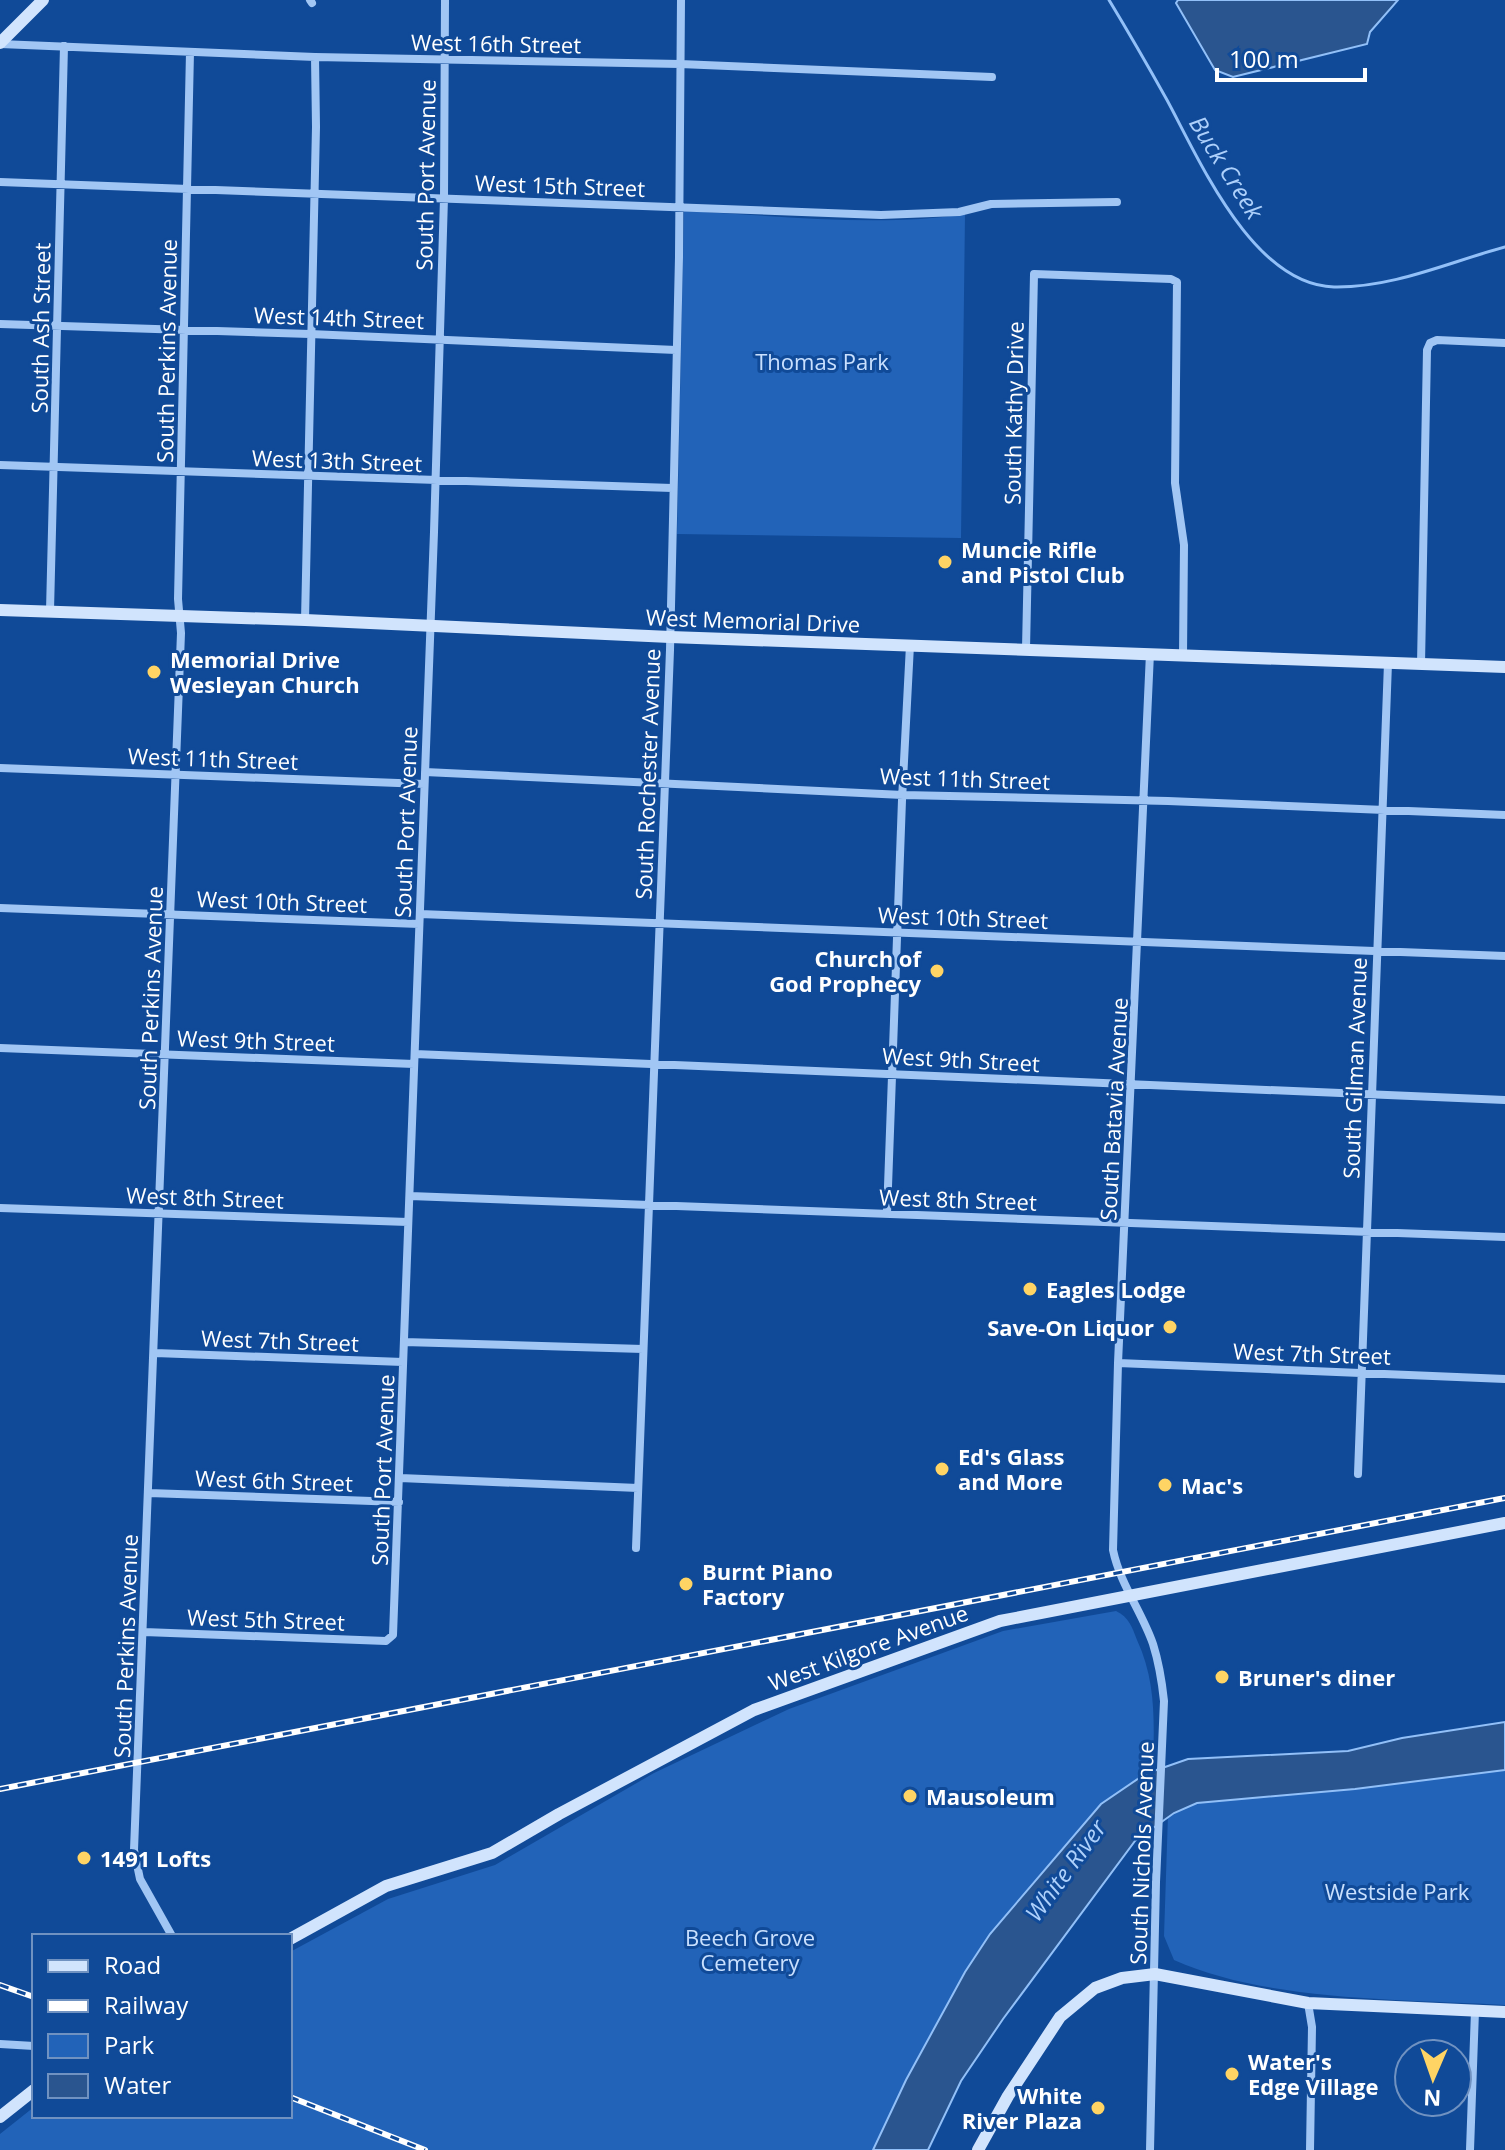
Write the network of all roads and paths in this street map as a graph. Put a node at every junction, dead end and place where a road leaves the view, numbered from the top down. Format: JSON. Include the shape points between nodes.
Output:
{"nodes":[{"id":1,"x":43,"y":0,"type":"edge"},
{"id":2,"x":445,"y":0,"type":"edge"},
{"id":3,"x":681,"y":0,"type":"edge"},
{"id":4,"x":0,"y":43,"type":"edge"},
{"id":5,"x":64,"y":46,"type":"junction"},
{"id":6,"x":190,"y":52,"type":"junction"},
{"id":7,"x":315,"y":57,"type":"junction"},
{"id":8,"x":444,"y":59,"type":"junction"},
{"id":9,"x":680,"y":64,"type":"junction"},
{"id":10,"x":992,"y":77,"type":"dead end"},
{"id":11,"x":0,"y":182,"type":"edge"},
{"id":12,"x":61,"y":185,"type":"junction"},
{"id":13,"x":188,"y":188,"type":"junction"},
{"id":14,"x":314,"y":194,"type":"junction"},
{"id":15,"x":444,"y":198,"type":"junction"},
{"id":16,"x":1117,"y":202,"type":"dead end"},
{"id":17,"x":678,"y":207,"type":"junction"},
{"id":18,"x":0,"y":324,"type":"edge"},
{"id":19,"x":58,"y":326,"type":"junction"},
{"id":20,"x":185,"y":329,"type":"junction"},
{"id":21,"x":310,"y":334,"type":"junction"},
{"id":22,"x":440,"y":339,"type":"junction"},
{"id":23,"x":1505,"y":343,"type":"edge"},
{"id":24,"x":676,"y":350,"type":"junction"},
{"id":25,"x":0,"y":465,"type":"edge"},
{"id":26,"x":54,"y":467,"type":"junction"},
{"id":27,"x":182,"y":473,"type":"junction"},
{"id":28,"x":308,"y":477,"type":"junction"},
{"id":29,"x":435,"y":482,"type":"junction"},
{"id":30,"x":672,"y":488,"type":"junction"},
{"id":31,"x":0,"y":610,"type":"edge"},
{"id":32,"x":50,"y":611,"type":"junction"},
{"id":33,"x":180,"y":617,"type":"junction"},
{"id":34,"x":305,"y":620,"type":"junction"},
{"id":35,"x":430,"y":626,"type":"junction"},
{"id":36,"x":670,"y":637,"type":"junction"},
{"id":37,"x":910,"y":645,"type":"junction"},
{"id":38,"x":1026,"y":649,"type":"junction"},
{"id":39,"x":1150,"y":653,"type":"junction"},
{"id":40,"x":1183,"y":655,"type":"junction"},
{"id":41,"x":1388,"y":663,"type":"junction"},
{"id":42,"x":1421,"y":664,"type":"junction"},
{"id":43,"x":1505,"y":667,"type":"edge"},
{"id":44,"x":0,"y":768,"type":"edge"},
{"id":45,"x":425,"y":772,"type":"junction"},
{"id":46,"x":176,"y":774,"type":"junction"},
{"id":47,"x":424,"y":784,"type":"junction"},
{"id":48,"x":664,"y":785,"type":"junction"},
{"id":49,"x":903,"y":795,"type":"junction"},
{"id":50,"x":1143,"y":801,"type":"junction"},
{"id":51,"x":1382,"y":809,"type":"junction"},
{"id":52,"x":1505,"y":815,"type":"edge"},
{"id":53,"x":0,"y":908,"type":"edge"},
{"id":54,"x":420,"y":914,"type":"junction"},
{"id":55,"x":171,"y":915,"type":"junction"},
{"id":56,"x":659,"y":923,"type":"junction"},
{"id":57,"x":419,"y":924,"type":"junction"},
{"id":58,"x":897,"y":932,"type":"junction"},
{"id":59,"x":1138,"y":942,"type":"junction"},
{"id":60,"x":1377,"y":951,"type":"junction"},
{"id":61,"x":1505,"y":956,"type":"edge"},
{"id":62,"x":0,"y":1048,"type":"edge"},
{"id":63,"x":166,"y":1054,"type":"junction"},
{"id":64,"x":414,"y":1059,"type":"junction"},
{"id":65,"x":654,"y":1064,"type":"junction"},
{"id":66,"x":892,"y":1073,"type":"junction"},
{"id":67,"x":1132,"y":1086,"type":"junction"},
{"id":68,"x":1371,"y":1096,"type":"junction"},
{"id":69,"x":1505,"y":1100,"type":"edge"},
{"id":70,"x":410,"y":1196,"type":"junction"},
{"id":71,"x":648,"y":1205,"type":"junction"},
{"id":72,"x":0,"y":1208,"type":"edge"},
{"id":73,"x":160,"y":1213,"type":"junction"},
{"id":74,"x":887,"y":1214,"type":"junction"},
{"id":75,"x":408,"y":1222,"type":"junction"},
{"id":76,"x":1125,"y":1224,"type":"junction"},
{"id":77,"x":1366,"y":1232,"type":"junction"},
{"id":78,"x":1505,"y":1237,"type":"edge"},
{"id":79,"x":404,"y":1342,"type":"junction"},
{"id":80,"x":643,"y":1349,"type":"junction"},
{"id":81,"x":155,"y":1353,"type":"junction"},
{"id":82,"x":403,"y":1362,"type":"junction"},
{"id":83,"x":1118,"y":1363,"type":"junction"},
{"id":84,"x":1361,"y":1373,"type":"junction"},
{"id":85,"x":1505,"y":1379,"type":"edge"},
{"id":86,"x":1358,"y":1474,"type":"dead end"},
{"id":87,"x":400,"y":1478,"type":"junction"},
{"id":88,"x":638,"y":1488,"type":"junction"},
{"id":89,"x":149,"y":1493,"type":"junction"},
{"id":90,"x":399,"y":1502,"type":"junction"},
{"id":91,"x":1505,"y":1523,"type":"edge"},
{"id":92,"x":636,"y":1548,"type":"dead end"},
{"id":93,"x":1117,"y":1567,"type":"joint"},
{"id":94,"x":1131,"y":1594,"type":"junction"},
{"id":95,"x":144,"y":1632,"type":"junction"},
{"id":96,"x":386,"y":1641,"type":"joint"},
{"id":97,"x":171,"y":1934,"type":"edge"},
{"id":98,"x":292,"y":1938,"type":"edge"},
{"id":99,"x":1155,"y":1974,"type":"junction"},
{"id":100,"x":1308,"y":2003,"type":"junction"},
{"id":101,"x":1475,"y":2011,"type":"junction"},
{"id":102,"x":1505,"y":2012,"type":"edge"},
{"id":103,"x":0,"y":2044,"type":"edge"},
{"id":104,"x":32,"y":2046,"type":"edge"},
{"id":105,"x":32,"y":2092,"type":"edge"},
{"id":106,"x":0,"y":2117,"type":"edge"},
{"id":107,"x":978,"y":2150,"type":"edge"},
{"id":108,"x":1150,"y":2150,"type":"edge"},
{"id":109,"x":1310,"y":2150,"type":"edge"},
{"id":110,"x":1470,"y":2150,"type":"edge"}],
"edges":[{"from":1,"to":4,"type":"main road"},
{"from":2,"to":8,"type":"street","name":"South Port Avenue"},
{"from":3,"to":9,"type":"street","name":"South Rochester Avenue"},
{"from":4,"to":5,"type":"street","name":"West 16th Street"},
{"from":5,"to":6,"type":"street","name":"West 16th Street"},
{"from":5,"to":12,"type":"street","name":"South Ash Street"},
{"from":6,"to":7,"type":"street","name":"West 16th Street"},
{"from":6,"to":13,"type":"street","name":"South Perkins Avenue"},
{"from":7,"to":8,"type":"street","name":"West 16th Street"},
{"from":7,"to":14,"type":"street"},
{"from":8,"to":9,"type":"street","name":"West 16th Street"},
{"from":8,"to":15,"type":"street","name":"South Port Avenue"},
{"from":9,"to":10,"type":"street","name":"West 16th Street"},
{"from":9,"to":17,"type":"street","name":"South Rochester Avenue"},
{"from":11,"to":12,"type":"street","name":"West 15th Street"},
{"from":12,"to":13,"type":"street","name":"West 15th Street"},
{"from":12,"to":19,"type":"street","name":"South Ash Street"},
{"from":13,"to":14,"type":"street","name":"West 15th Street"},
{"from":13,"to":20,"type":"street","name":"South Perkins Avenue"},
{"from":14,"to":15,"type":"street","name":"West 15th Street"},
{"from":14,"to":21,"type":"street"},
{"from":15,"to":17,"type":"street","name":"West 15th Street"},
{"from":15,"to":22,"type":"street","name":"South Port Avenue"},
{"from":16,"to":17,"type":"street","name":"West 15th Street","via":[[991,204],[959,212],[881,215]]},
{"from":17,"to":24,"type":"street","name":"South Rochester Avenue"},
{"from":18,"to":19,"type":"street","name":"West 14th Street"},
{"from":19,"to":20,"type":"street","name":"West 14th Street"},
{"from":19,"to":26,"type":"street","name":"South Ash Street"},
{"from":20,"to":21,"type":"street","name":"West 14th Street"},
{"from":20,"to":27,"type":"street","name":"South Perkins Avenue"},
{"from":21,"to":22,"type":"street","name":"West 14th Street"},
{"from":21,"to":28,"type":"street"},
{"from":22,"to":24,"type":"street","name":"West 14th Street"},
{"from":22,"to":29,"type":"street","name":"South Port Avenue"},
{"from":23,"to":42,"type":"street","via":[[1437,340],[1427,350]]},
{"from":24,"to":30,"type":"street","name":"South Rochester Avenue"},
{"from":25,"to":26,"type":"street","name":"West 13th Street"},
{"from":26,"to":27,"type":"street","name":"West 13th Street"},
{"from":26,"to":32,"type":"street","name":"South Ash Street"},
{"from":27,"to":28,"type":"street","name":"West 13th Street"},
{"from":27,"to":33,"type":"street","name":"South Perkins Avenue"},
{"from":28,"to":29,"type":"street","name":"West 13th Street"},
{"from":28,"to":34,"type":"street"},
{"from":29,"to":30,"type":"street","name":"West 13th Street"},
{"from":29,"to":35,"type":"street","name":"South Port Avenue"},
{"from":30,"to":36,"type":"street","name":"South Rochester Avenue"},
{"from":31,"to":32,"type":"main road","name":"West Memorial Drive"},
{"from":32,"to":33,"type":"main road","name":"West Memorial Drive"},
{"from":33,"to":34,"type":"main road","name":"West Memorial Drive"},
{"from":33,"to":46,"type":"street","name":"South Perkins Avenue"},
{"from":34,"to":35,"type":"main road","name":"West Memorial Drive"},
{"from":35,"to":36,"type":"main road","name":"West Memorial Drive"},
{"from":35,"to":45,"type":"street","name":"South Port Avenue"},
{"from":36,"to":37,"type":"main road","name":"West Memorial Drive"},
{"from":36,"to":48,"type":"street","name":"South Rochester Avenue"},
{"from":37,"to":38,"type":"main road","name":"West Memorial Drive"},
{"from":37,"to":49,"type":"street"},
{"from":38,"to":39,"type":"main road","name":"West Memorial Drive"},
{"from":38,"to":40,"type":"street","name":"South Kathy Drive","via":[[1034,274],[1171,279],[1177,282],[1175,483],[1184,536]]},
{"from":39,"to":40,"type":"main road","name":"West Memorial Drive"},
{"from":39,"to":50,"type":"street","name":"South Batavia Avenue"},
{"from":40,"to":41,"type":"main road","name":"West Memorial Drive"},
{"from":41,"to":42,"type":"main road","name":"West Memorial Drive"},
{"from":41,"to":51,"type":"street","name":"South Gilman Avenue"},
{"from":42,"to":43,"type":"main road","name":"West Memorial Drive"},
{"from":44,"to":46,"type":"street","name":"West 11th Street"},
{"from":45,"to":47,"type":"street","name":"South Port Avenue"},
{"from":45,"to":48,"type":"street","name":"West 11th Street"},
{"from":46,"to":47,"type":"street","name":"West 11th Street"},
{"from":46,"to":55,"type":"street","name":"South Perkins Avenue"},
{"from":47,"to":54,"type":"street","name":"South Port Avenue"},
{"from":48,"to":49,"type":"street","name":"West 11th Street"},
{"from":48,"to":56,"type":"street","name":"South Rochester Avenue"},
{"from":49,"to":50,"type":"street","name":"West 11th Street"},
{"from":49,"to":58,"type":"street"},
{"from":50,"to":51,"type":"street","name":"West 11th Street"},
{"from":50,"to":59,"type":"street","name":"South Batavia Avenue"},
{"from":51,"to":52,"type":"street","name":"West 11th Street"},
{"from":51,"to":60,"type":"street","name":"South Gilman Avenue"},
{"from":53,"to":55,"type":"street","name":"West 10th Street"},
{"from":54,"to":56,"type":"street","name":"West 10th Street"},
{"from":54,"to":57,"type":"street","name":"South Port Avenue"},
{"from":55,"to":57,"type":"street","name":"West 10th Street"},
{"from":55,"to":63,"type":"street","name":"South Perkins Avenue"},
{"from":56,"to":58,"type":"street","name":"West 10th Street"},
{"from":56,"to":65,"type":"street","name":"South Rochester Avenue"},
{"from":57,"to":64,"type":"street","name":"South Port Avenue"},
{"from":58,"to":59,"type":"street","name":"West 10th Street"},
{"from":58,"to":66,"type":"street"},
{"from":59,"to":60,"type":"street","name":"West 10th Street"},
{"from":59,"to":67,"type":"street","name":"South Batavia Avenue"},
{"from":60,"to":61,"type":"street","name":"West 10th Street"},
{"from":60,"to":68,"type":"street","name":"South Gilman Avenue"},
{"from":62,"to":63,"type":"street","name":"West 9th Street"},
{"from":63,"to":64,"type":"street","name":"West 9th Street"},
{"from":63,"to":73,"type":"street","name":"South Perkins Avenue"},
{"from":64,"to":65,"type":"street","name":"West 9th Street"},
{"from":64,"to":70,"type":"street","name":"South Port Avenue"},
{"from":65,"to":66,"type":"street","name":"West 9th Street"},
{"from":65,"to":71,"type":"street","name":"South Rochester Avenue"},
{"from":66,"to":67,"type":"street","name":"West 9th Street"},
{"from":66,"to":74,"type":"street"},
{"from":67,"to":68,"type":"street","name":"West 9th Street"},
{"from":67,"to":76,"type":"street","name":"South Batavia Avenue"},
{"from":68,"to":69,"type":"street","name":"West 9th Street"},
{"from":68,"to":77,"type":"street","name":"South Gilman Avenue"},
{"from":70,"to":71,"type":"street","name":"West 8th Street"},
{"from":70,"to":75,"type":"street","name":"South Port Avenue"},
{"from":71,"to":74,"type":"street","name":"West 8th Street"},
{"from":71,"to":80,"type":"street","name":"South Rochester Avenue"},
{"from":72,"to":73,"type":"street","name":"West 8th Street"},
{"from":73,"to":75,"type":"street","name":"West 8th Street"},
{"from":73,"to":81,"type":"street","name":"South Perkins Avenue"},
{"from":74,"to":76,"type":"street","name":"West 8th Street"},
{"from":75,"to":79,"type":"street","name":"South Port Avenue"},
{"from":76,"to":77,"type":"street","name":"West 8th Street"},
{"from":76,"to":83,"type":"street","name":"South Batavia Avenue"},
{"from":77,"to":78,"type":"street","name":"West 8th Street"},
{"from":77,"to":84,"type":"street","name":"South Gilman Avenue"},
{"from":79,"to":80,"type":"street"},
{"from":79,"to":82,"type":"street","name":"South Port Avenue"},
{"from":80,"to":88,"type":"street","name":"South Rochester Avenue"},
{"from":81,"to":82,"type":"street","name":"West 7th Street"},
{"from":81,"to":89,"type":"street","name":"South Perkins Avenue"},
{"from":82,"to":87,"type":"street","name":"South Port Avenue"},
{"from":83,"to":84,"type":"street","name":"West 7th Street"},
{"from":83,"to":93,"type":"street","name":"South Batavia Avenue","via":[[1113,1550]]},
{"from":84,"to":85,"type":"street","name":"West 7th Street"},
{"from":84,"to":86,"type":"street","name":"South Gilman Avenue"},
{"from":87,"to":88,"type":"street"},
{"from":87,"to":90,"type":"street","name":"South Port Avenue"},
{"from":88,"to":92,"type":"street","name":"South Rochester Avenue"},
{"from":89,"to":90,"type":"street","name":"West 6th Street"},
{"from":89,"to":95,"type":"street","name":"South Perkins Avenue"},
{"from":90,"to":96,"type":"street","name":"South Port Avenue","via":[[393,1635]]},
{"from":91,"to":94,"type":"main road","name":"West Kilgore Avenue"},
{"from":93,"to":94,"type":"street","name":"South Nichols Avenue"},
{"from":94,"to":98,"type":"main road","name":"West Kilgore Avenue","via":[[1000,1621],[754,1710],[492,1853],[379,1889]]},
{"from":94,"to":99,"type":"street","name":"South Nichols Avenue","via":[[1153,1643],[1164,1719]]},
{"from":95,"to":96,"type":"street","name":"West 5th Street"},
{"from":95,"to":97,"type":"street","name":"South Perkins Avenue","via":[[135,1858],[140,1879]]},
{"from":99,"to":100,"type":"main road"},
{"from":99,"to":107,"type":"main road","via":[[1107,1982],[1066,2010]]},
{"from":99,"to":108,"type":"street","name":"South Nichols Avenue"},
{"from":100,"to":101,"type":"main road"},
{"from":100,"to":109,"type":"street"},
{"from":101,"to":102,"type":"main road"},
{"from":101,"to":110,"type":"street"},
{"from":103,"to":104,"type":"street"},
{"from":105,"to":106,"type":"main road"}]}
